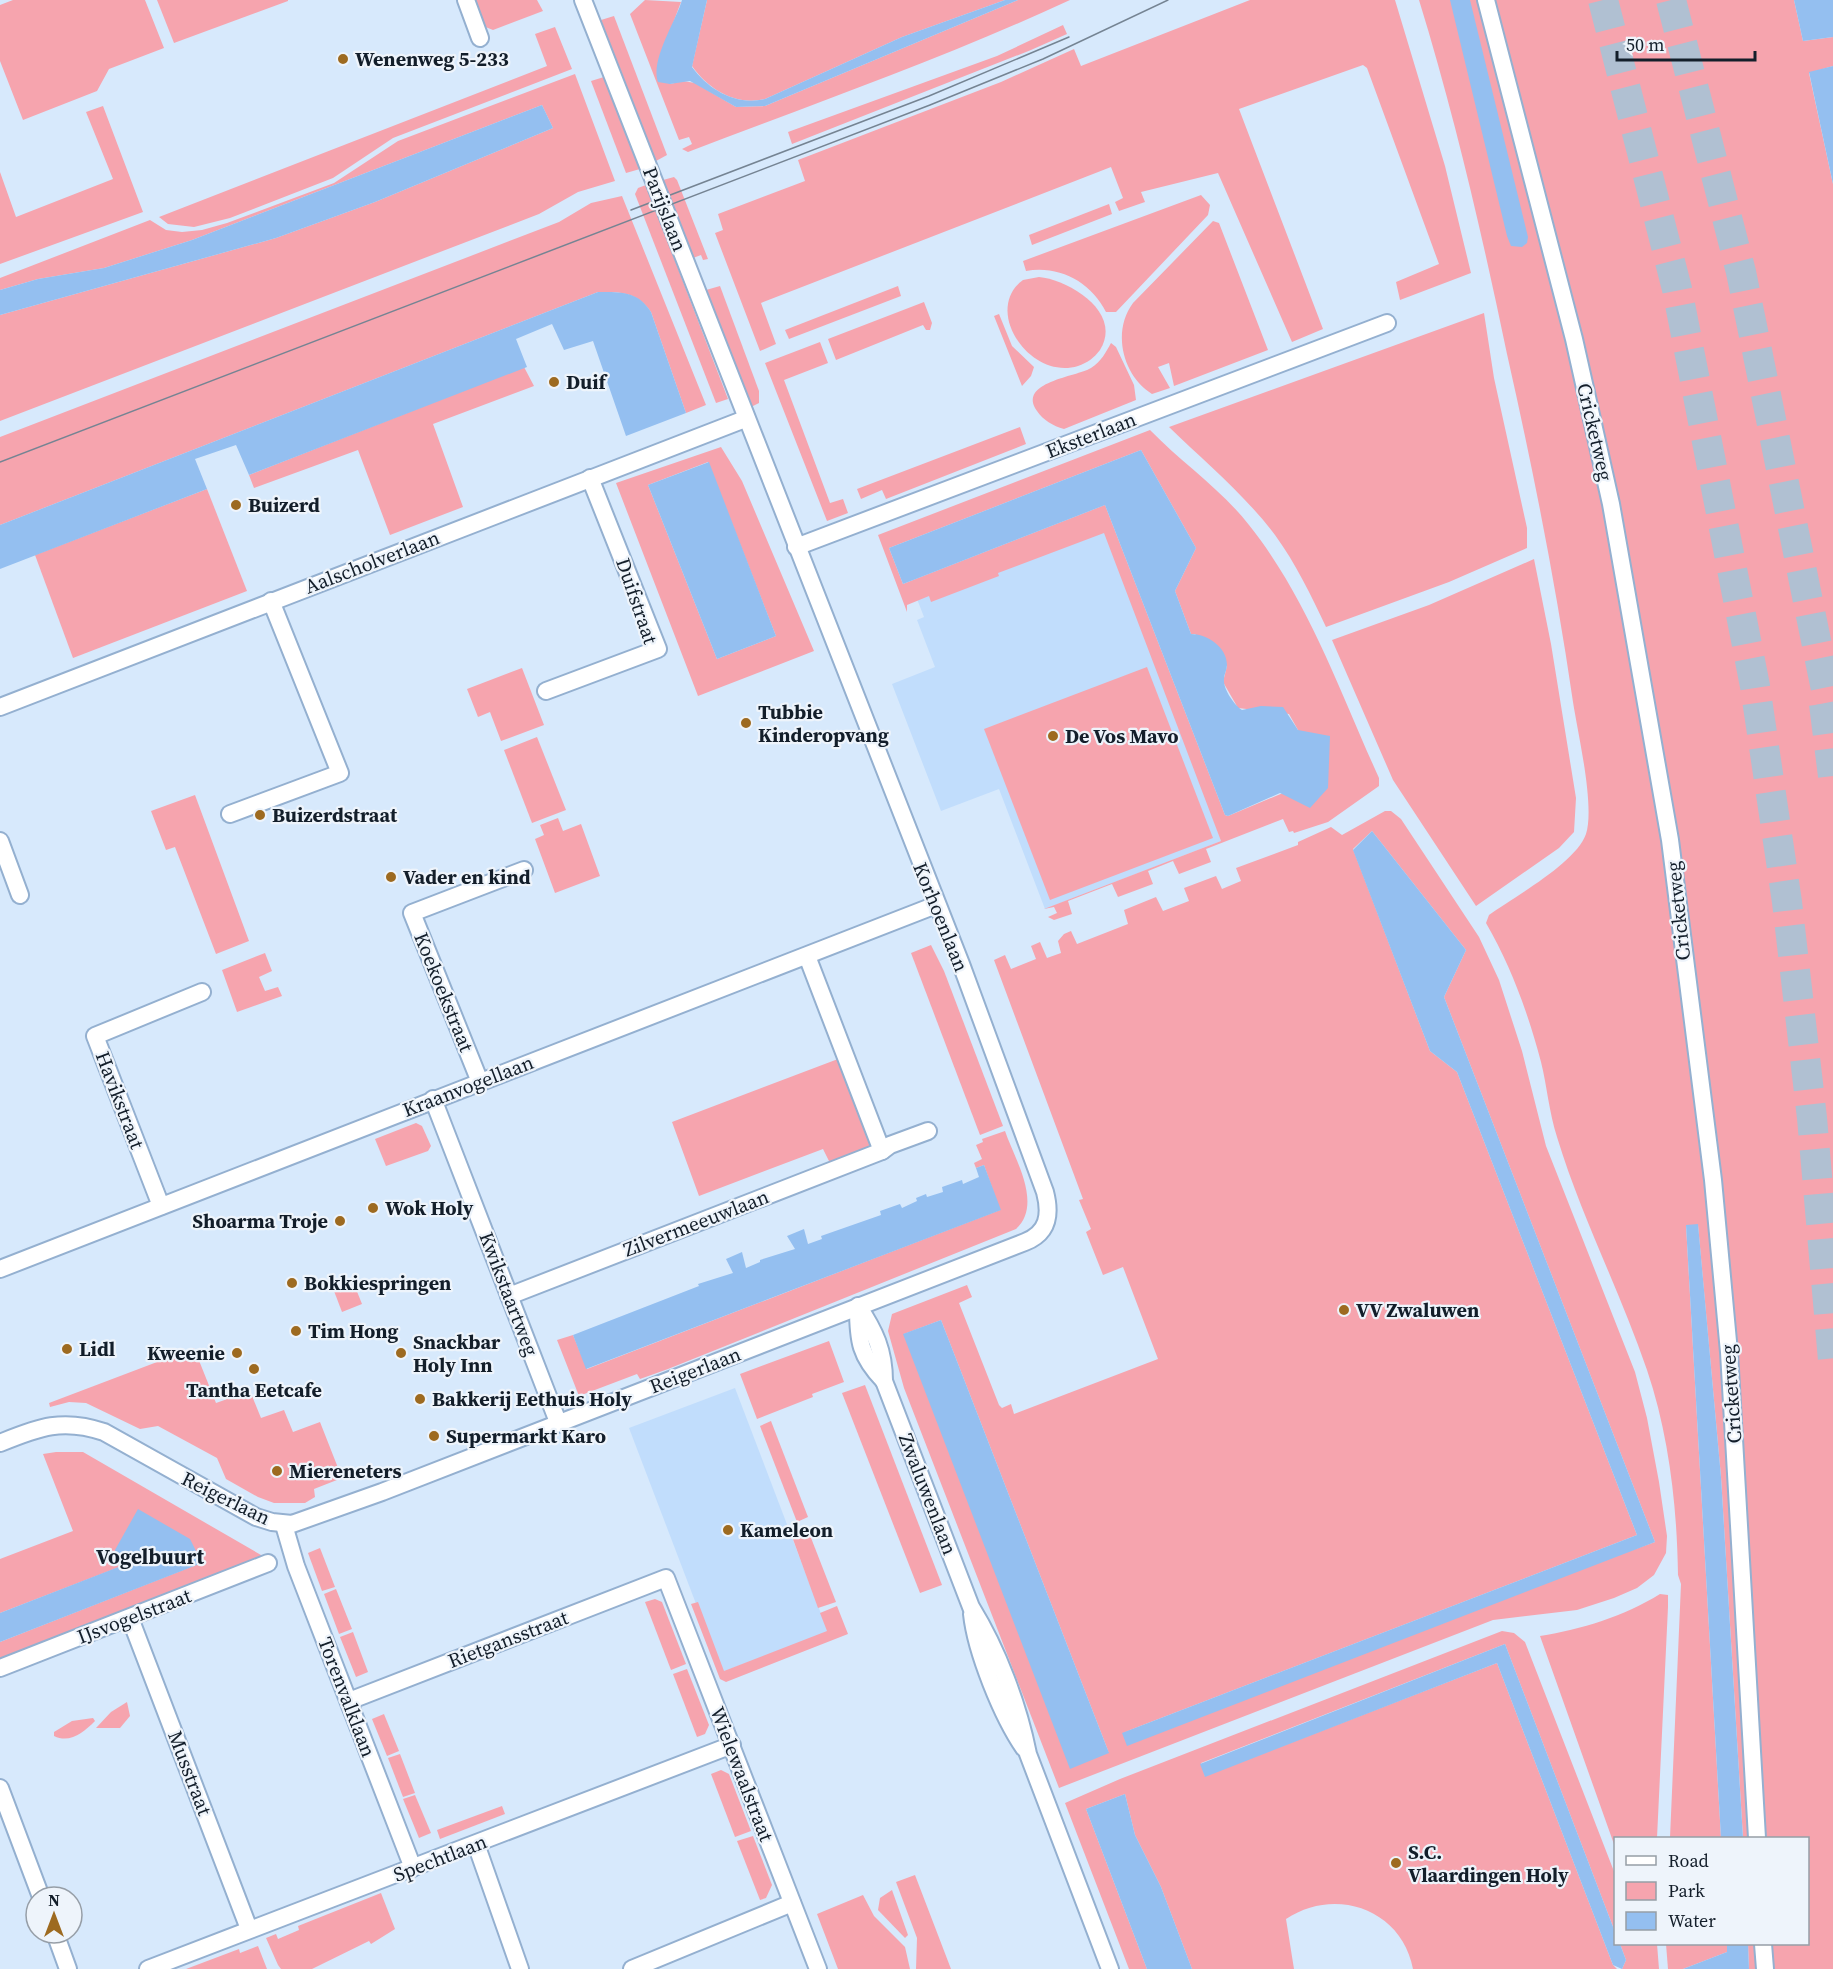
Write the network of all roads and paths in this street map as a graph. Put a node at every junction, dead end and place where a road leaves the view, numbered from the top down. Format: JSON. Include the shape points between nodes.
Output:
{"nodes":[{"id":1,"x":466,"y":0,"type":"edge"},
{"id":2,"x":583,"y":0,"type":"edge"},
{"id":3,"x":1486,"y":0,"type":"edge"},
{"id":4,"x":480,"y":38,"type":"dead end"},
{"id":5,"x":1387,"y":323,"type":"dead end"},
{"id":6,"x":745,"y":419,"type":"junction"},
{"id":7,"x":590,"y":478,"type":"junction"},
{"id":8,"x":796,"y":547,"type":"junction"},
{"id":9,"x":271,"y":601,"type":"junction"},
{"id":10,"x":546,"y":691,"type":"dead end"},
{"id":11,"x":0,"y":707,"type":"edge"},
{"id":12,"x":230,"y":814,"type":"dead end"},
{"id":13,"x":0,"y":841,"type":"edge"},
{"id":14,"x":524,"y":870,"type":"dead end"},
{"id":15,"x":20,"y":895,"type":"dead end"},
{"id":16,"x":936,"y":905,"type":"junction"},
{"id":17,"x":807,"y":956,"type":"junction"},
{"id":18,"x":202,"y":992,"type":"dead end"},
{"id":19,"x":480,"y":1082,"type":"junction"},
{"id":20,"x":433,"y":1099,"type":"junction"},
{"id":21,"x":928,"y":1131,"type":"dead end"},
{"id":22,"x":882,"y":1151,"type":"junction"},
{"id":23,"x":161,"y":1206,"type":"junction"},
{"id":24,"x":0,"y":1269,"type":"edge"},
{"id":25,"x":510,"y":1296,"type":"junction"},
{"id":26,"x":858,"y":1306,"type":"junction"},
{"id":27,"x":558,"y":1422,"type":"junction"},
{"id":28,"x":0,"y":1443,"type":"edge"},
{"id":29,"x":284,"y":1525,"type":"junction"},
{"id":30,"x":268,"y":1563,"type":"dead end"},
{"id":31,"x":666,"y":1578,"type":"joint"},
{"id":32,"x":130,"y":1618,"type":"junction"},
{"id":33,"x":0,"y":1668,"type":"edge"},
{"id":34,"x":349,"y":1701,"type":"junction"},
{"id":35,"x":732,"y":1745,"type":"junction"},
{"id":36,"x":0,"y":1788,"type":"edge"},
{"id":37,"x":1757,"y":1837,"type":"edge"},
{"id":38,"x":476,"y":1844,"type":"junction"},
{"id":39,"x":413,"y":1868,"type":"junction"},
{"id":40,"x":36,"y":1885,"type":"edge"},
{"id":41,"x":792,"y":1903,"type":"junction"},
{"id":42,"x":249,"y":1929,"type":"junction"},
{"id":43,"x":59,"y":1945,"type":"edge"},
{"id":44,"x":1763,"y":1945,"type":"edge"},
{"id":45,"x":68,"y":1969,"type":"edge"},
{"id":46,"x":148,"y":1969,"type":"edge"},
{"id":47,"x":520,"y":1969,"type":"edge"},
{"id":48,"x":632,"y":1969,"type":"edge"},
{"id":49,"x":818,"y":1969,"type":"edge"},
{"id":50,"x":1110,"y":1969,"type":"edge"},
{"id":51,"x":1765,"y":1969,"type":"edge"}],
"edges":[{"from":1,"to":4,"type":"street"},
{"from":2,"to":6,"type":"street","name":"Parijslaan"},
{"from":3,"to":37,"type":"street","name":"Cricketweg","via":[[1571,328],[1606,482],[1670,840],[1713,1180],[1729,1352]]},
{"from":5,"to":8,"type":"street","name":"Eksterlaan"},
{"from":6,"to":7,"type":"street","name":"Aalscholverlaan"},
{"from":6,"to":8,"type":"street","name":"Korhoenlaan"},
{"from":7,"to":9,"type":"street","name":"Aalscholverlaan"},
{"from":7,"to":10,"type":"street","name":"Duifstraat","via":[[658,650]]},
{"from":8,"to":16,"type":"street","name":"Korhoenlaan"},
{"from":9,"to":11,"type":"street","name":"Aalscholverlaan"},
{"from":9,"to":12,"type":"street","via":[[340,773]]},
{"from":13,"to":15,"type":"street"},
{"from":14,"to":19,"type":"street","name":"Koekoekstraat","via":[[412,913]]},
{"from":16,"to":17,"type":"street","name":"Kraanvogellaan"},
{"from":16,"to":26,"type":"street","name":"Korhoenlaan","via":[[1045,1192],[1048,1215],[1036,1238]]},
{"from":17,"to":19,"type":"street","name":"Kraanvogellaan"},
{"from":17,"to":22,"type":"street"},
{"from":18,"to":23,"type":"street","name":"Havikstraat","via":[[94,1036]]},
{"from":19,"to":20,"type":"street","name":"Kraanvogellaan"},
{"from":20,"to":23,"type":"street","name":"Kraanvogellaan"},
{"from":20,"to":25,"type":"street","name":"Kwikstaartweg"},
{"from":21,"to":22,"type":"street","name":"Zilvermeeuwlaan"},
{"from":22,"to":25,"type":"street","name":"Zilvermeeuwlaan"},
{"from":23,"to":24,"type":"street","name":"Kraanvogellaan"},
{"from":25,"to":27,"type":"street","name":"Kwikstaartweg"},
{"from":26,"to":27,"type":"street","name":"Reigerlaan"},
{"from":26,"to":50,"type":"street","name":"Zwaluwenlaan","via":[[874,1331],[884,1359],[884,1382],[971,1607],[974,1633],[1010,1728],[1028,1754]]},
{"from":27,"to":29,"type":"street","name":"Reigerlaan","via":[[312,1518]]},
{"from":28,"to":29,"type":"street","name":"Reigerlaan","via":[[56,1423],[80,1424],[104,1432],[256,1517]]},
{"from":29,"to":34,"type":"street","name":"Torenvalklaan"},
{"from":30,"to":32,"type":"street","name":"IJsvogelstraat"},
{"from":31,"to":34,"type":"street","name":"Rietgansstraat"},
{"from":31,"to":35,"type":"street","name":"Wielewaalstraat"},
{"from":32,"to":33,"type":"street","name":"IJsvogelstraat"},
{"from":32,"to":42,"type":"street","name":"Musstraat"},
{"from":34,"to":39,"type":"street","name":"Torenvalklaan"},
{"from":35,"to":38,"type":"street","name":"Spechtlaan"},
{"from":35,"to":41,"type":"street","name":"Wielewaalstraat"},
{"from":36,"to":40,"type":"street"},
{"from":38,"to":39,"type":"street","name":"Spechtlaan"},
{"from":38,"to":47,"type":"street"},
{"from":39,"to":42,"type":"street","name":"Spechtlaan"},
{"from":41,"to":48,"type":"street"},
{"from":41,"to":49,"type":"street","name":"Wielewaalstraat"},
{"from":42,"to":46,"type":"street","name":"Spechtlaan"},
{"from":43,"to":45,"type":"street"},
{"from":44,"to":51,"type":"street"}]}
